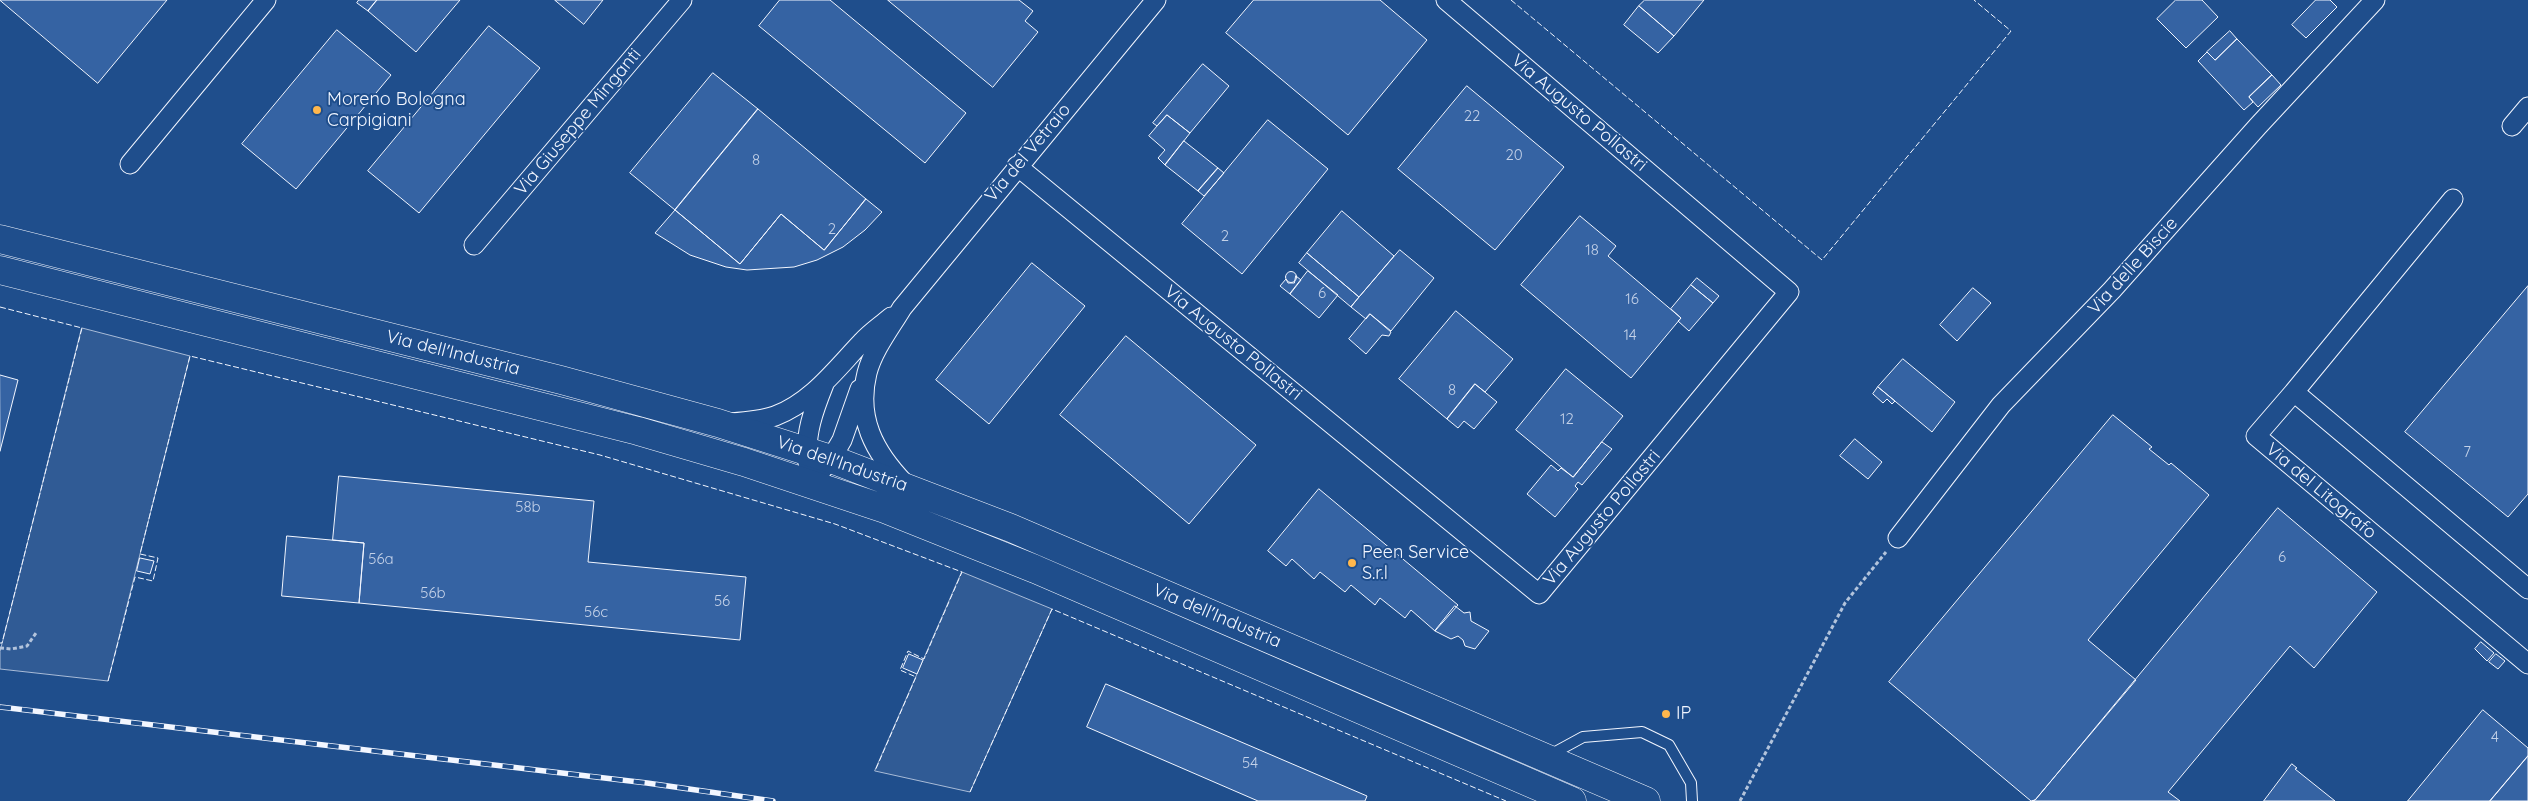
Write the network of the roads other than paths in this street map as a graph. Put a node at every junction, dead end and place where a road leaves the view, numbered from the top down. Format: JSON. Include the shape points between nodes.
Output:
{"nodes":[{"id":1,"x":266,"y":0,"type":"edge"},
{"id":2,"x":682,"y":0,"type":"edge"},
{"id":3,"x":1154,"y":0,"type":"edge"},
{"id":4,"x":1446,"y":0,"type":"edge"},
{"id":5,"x":2375,"y":0,"type":"edge"},
{"id":6,"x":2528,"y":108,"type":"edge"},
{"id":7,"x":2512,"y":126,"type":"dead end"},
{"id":8,"x":130,"y":164,"type":"dead end"},
{"id":9,"x":1017,"y":166,"type":"junction"},
{"id":10,"x":2453,"y":199,"type":"dead end"},
{"id":11,"x":0,"y":239,"type":"edge"},
{"id":12,"x":474,"y":245,"type":"dead end"},
{"id":13,"x":0,"y":270,"type":"edge"},
{"id":14,"x":902,"y":308,"type":"junction"},
{"id":15,"x":868,"y":371,"type":"junction"},
{"id":16,"x":825,"y":383,"type":"junction"},
{"id":17,"x":2294,"y":392,"type":"junction"},
{"id":18,"x":718,"y":423,"type":"junction"},
{"id":19,"x":818,"y":455,"type":"junction"},
{"id":20,"x":810,"y":484,"type":"junction"},
{"id":21,"x":908,"y":487,"type":"junction"},
{"id":22,"x":1898,"y":538,"type":"road end"},
{"id":23,"x":2528,"y":589,"type":"edge"},
{"id":24,"x":2528,"y":664,"type":"edge"},
{"id":25,"x":1545,"y":757,"type":"junction"},
{"id":26,"x":1572,"y":801,"type":"edge"},
{"id":27,"x":1646,"y":801,"type":"edge"},
{"id":28,"x":1692,"y":801,"type":"edge"}],
"edges":[{"from":1,"to":8,"type":"street"},
{"from":2,"to":12,"type":"street","name":"Via Giuseppe Minganti"},
{"from":3,"to":9,"type":"street","name":"Via del Vetraio"},
{"from":4,"to":9,"type":"street","name":"Via Augusto Pollastri","via":[[1789,292],[1539,594]]},
{"from":5,"to":22,"type":"street","name":"Via delle Biscie","via":[[2112,290],[2001,405]]},
{"from":6,"to":7,"type":"street"},
{"from":9,"to":14,"type":"street","name":"Via del Vetraio"},
{"from":10,"to":17,"type":"street"},
{"from":11,"to":18,"type":"main road","name":"Via dell'Industria"},
{"from":13,"to":20,"type":"main road","name":"Via dell'Industria","via":[[638,431]]},
{"from":14,"to":15,"type":"street","name":"Via del Vetraio"},
{"from":14,"to":16,"type":"street","name":"Via del Vetraio","via":[[864,340]]},
{"from":15,"to":19,"type":"street","name":"Via del Vetraio","via":[[842,440]]},
{"from":15,"to":21,"type":"street","name":"Via del Vetraio","via":[[865,418],[874,445]]},
{"from":16,"to":18,"type":"street","name":"Via del Vetraio","via":[[800,403],[775,416]]},
{"from":16,"to":19,"type":"street","name":"Via del Vetraio","via":[[812,413]]},
{"from":17,"to":23,"type":"street"},
{"from":17,"to":24,"type":"street","name":"Via del Litografo","via":[[2256,436]]},
{"from":18,"to":19,"type":"main road","name":"Via dell'Industria"},
{"from":19,"to":20,"type":"street","name":"Via del Vetraio"},
{"from":19,"to":21,"type":"main road","name":"Via dell'Industria"},
{"from":20,"to":26,"type":"main road","name":"Via dell'Industria","via":[[885,509],[1026,565]]},
{"from":21,"to":25,"type":"main road","name":"Via dell'Industria","via":[[1056,547]]},
{"from":25,"to":27,"type":"main road","name":"Via dell'Industria"},
{"from":25,"to":28,"type":"lane","via":[[1583,737],[1642,732],[1669,745],[1691,783]]}]}
